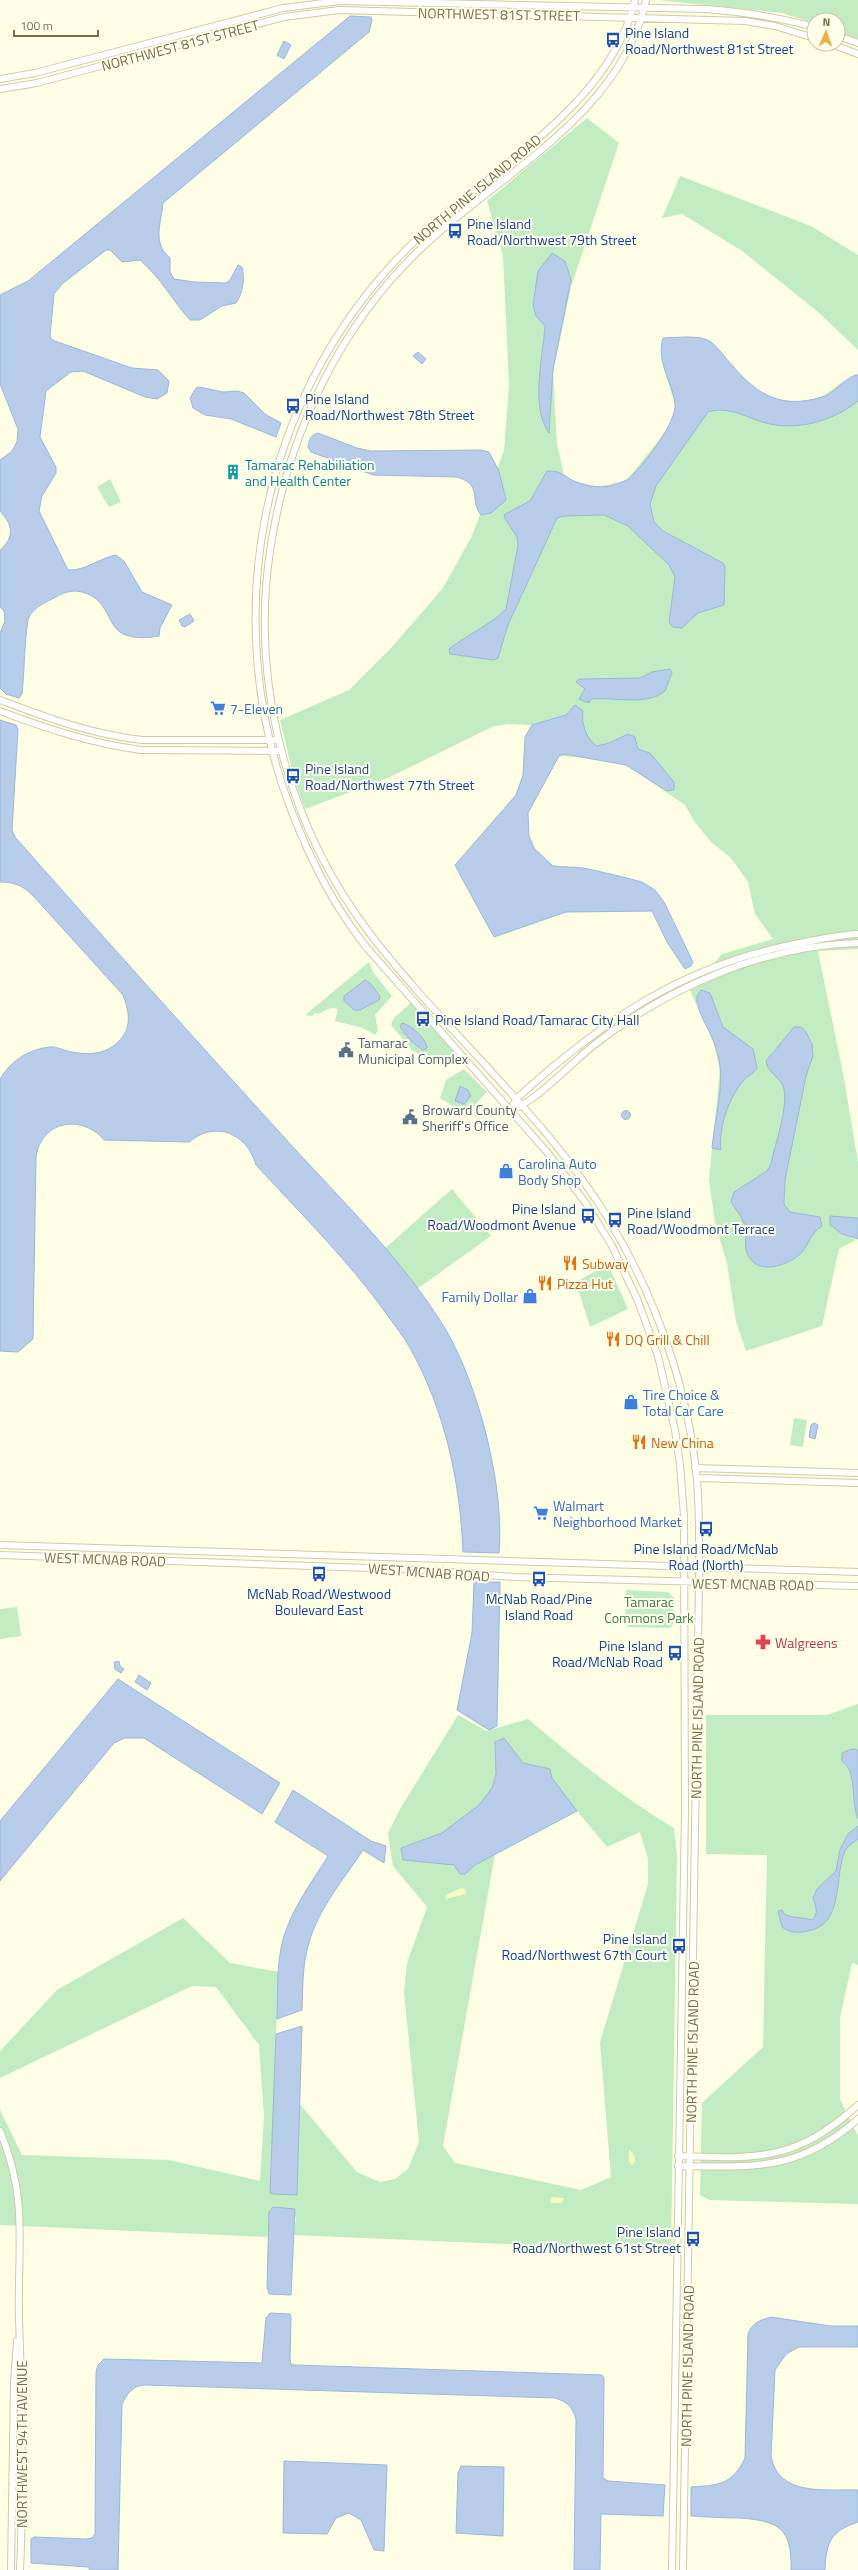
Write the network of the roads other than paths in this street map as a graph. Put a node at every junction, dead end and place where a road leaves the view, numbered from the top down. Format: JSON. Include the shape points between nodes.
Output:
{"nodes":[{"id":1,"x":635,"y":0,"type":"edge"},
{"id":2,"x":646,"y":0,"type":"edge"},
{"id":3,"x":633,"y":8,"type":"junction"},
{"id":4,"x":644,"y":8,"type":"junction"},
{"id":5,"x":630,"y":17,"type":"junction"},
{"id":6,"x":642,"y":17,"type":"junction"},
{"id":7,"x":806,"y":26,"type":"edge"},
{"id":8,"x":806,"y":36,"type":"edge"},
{"id":9,"x":846,"y":39,"type":"edge"},
{"id":10,"x":858,"y":43,"type":"edge"},
{"id":11,"x":846,"y":50,"type":"edge"},
{"id":12,"x":858,"y":54,"type":"edge"},
{"id":13,"x":0,"y":79,"type":"edge"},
{"id":14,"x":0,"y":89,"type":"edge"},
{"id":15,"x":0,"y":700,"type":"edge"},
{"id":16,"x":0,"y":711,"type":"edge"},
{"id":17,"x":209,"y":740,"type":"junction"},
{"id":18,"x":268,"y":740,"type":"junction"},
{"id":19,"x":278,"y":740,"type":"junction"},
{"id":20,"x":210,"y":751,"type":"junction"},
{"id":21,"x":270,"y":751,"type":"junction"},
{"id":22,"x":280,"y":751,"type":"junction"},
{"id":23,"x":858,"y":934,"type":"edge"},
{"id":24,"x":858,"y":943,"type":"edge"},
{"id":25,"x":516,"y":1099,"type":"junction"},
{"id":26,"x":523,"y":1106,"type":"junction"},
{"id":27,"x":511,"y":1110,"type":"junction"},
{"id":28,"x":695,"y":1468,"type":"junction"},
{"id":29,"x":743,"y":1470,"type":"junction"},
{"id":30,"x":780,"y":1471,"type":"junction"},
{"id":31,"x":858,"y":1473,"type":"edge"},
{"id":32,"x":697,"y":1478,"type":"junction"},
{"id":33,"x":743,"y":1479,"type":"junction"},
{"id":34,"x":780,"y":1480,"type":"junction"},
{"id":35,"x":858,"y":1483,"type":"edge"},
{"id":36,"x":0,"y":1545,"type":"edge"},
{"id":37,"x":0,"y":1555,"type":"edge"},
{"id":38,"x":684,"y":1567,"type":"junction"},
{"id":39,"x":699,"y":1568,"type":"junction"},
{"id":40,"x":858,"y":1572,"type":"edge"},
{"id":41,"x":683,"y":1583,"type":"junction"},
{"id":42,"x":700,"y":1583,"type":"junction"},
{"id":43,"x":858,"y":1586,"type":"edge"},
{"id":44,"x":858,"y":2105,"type":"edge"},
{"id":45,"x":858,"y":2119,"type":"edge"},
{"id":46,"x":0,"y":2131,"type":"edge"},
{"id":47,"x":678,"y":2156,"type":"junction"},
{"id":48,"x":690,"y":2157,"type":"junction"},
{"id":49,"x":678,"y":2166,"type":"junction"},
{"id":50,"x":689,"y":2166,"type":"junction"},
{"id":51,"x":19,"y":2318,"type":"junction"},
{"id":52,"x":11,"y":2570,"type":"edge"},
{"id":53,"x":20,"y":2570,"type":"edge"},
{"id":54,"x":672,"y":2570,"type":"edge"},
{"id":55,"x":683,"y":2570,"type":"edge"}],
"edges":[{"from":1,"to":3,"type":"main road","name":"NORTH PINE ISLAND ROAD"},
{"from":2,"to":4,"type":"main road","name":"NORTH PINE ISLAND ROAD"},
{"from":3,"to":4,"type":"main road","name":"NORTHWEST 81ST STREET"},
{"from":3,"to":5,"type":"main road","name":"NORTH PINE ISLAND ROAD"},
{"from":3,"to":13,"type":"main road","name":"NORTHWEST 81ST STREET","via":[[339,1],[313,3],[283,8],[35,73]]},
{"from":4,"to":6,"type":"main road","name":"NORTH PINE ISLAND ROAD"},
{"from":4,"to":7,"type":"main road","name":"NORTHWEST 81ST STREET","via":[[746,12]]},
{"from":5,"to":6,"type":"main road","name":"NORTHWEST 81ST STREET"},
{"from":5,"to":14,"type":"main road","name":"NORTHWEST 81ST STREET","via":[[314,11],[37,83]]},
{"from":5,"to":18,"type":"main road","name":"NORTH PINE ISLAND ROAD","via":[[607,65],[584,95],[561,118],[442,216],[396,259],[346,322],[304,396],[271,489],[258,560],[256,654]]},
{"from":6,"to":8,"type":"main road","name":"NORTHWEST 81ST STREET","via":[[745,21],[775,26]]},
{"from":6,"to":19,"type":"main road","name":"NORTH PINE ISLAND ROAD","via":[[625,55],[584,109],[420,250],[364,315],[325,379],[291,458],[268,558],[264,618],[265,654]]},
{"from":9,"to":10,"type":"main road"},
{"from":11,"to":12,"type":"main road"},
{"from":15,"to":17,"type":"main road","via":[[70,727],[94,733],[142,740]]},
{"from":16,"to":20,"type":"main road","via":[[92,742],[141,750]]},
{"from":17,"to":18,"type":"main road"},
{"from":17,"to":20,"type":"main road"},
{"from":18,"to":19,"type":"main road"},
{"from":18,"to":21,"type":"main road","name":"NORTH PINE ISLAND ROAD"},
{"from":19,"to":22,"type":"main road","name":"NORTH PINE ISLAND ROAD"},
{"from":20,"to":21,"type":"main road"},
{"from":21,"to":22,"type":"main road"},
{"from":21,"to":27,"type":"main road","name":"NORTH PINE ISLAND ROAD","via":[[302,841],[348,924]]},
{"from":22,"to":25,"type":"main road","name":"NORTH PINE ISLAND ROAD","via":[[299,805],[340,891],[386,954]]},
{"from":23,"to":25,"type":"main road","via":[[776,947],[712,967],[687,978],[611,1020],[562,1058]]},
{"from":24,"to":26,"type":"main road","via":[[813,948],[776,956],[715,973],[686,987],[617,1028],[570,1064]]},
{"from":25,"to":26,"type":"main road","name":"NORTH PINE ISLAND ROAD"},
{"from":25,"to":27,"type":"main road"},
{"from":26,"to":27,"type":"main road"},
{"from":26,"to":28,"type":"main road","name":"NORTH PINE ISLAND ROAD","via":[[590,1190],[639,1276],[680,1387]]},
{"from":27,"to":38,"type":"main road","name":"NORTH PINE ISLAND ROAD","via":[[585,1202],[611,1244],[641,1308],[663,1374],[675,1430],[681,1477]]},
{"from":28,"to":29,"type":"main road"},
{"from":28,"to":32,"type":"main road","name":"NORTH PINE ISLAND ROAD"},
{"from":29,"to":30,"type":"main road"},
{"from":29,"to":33,"type":"main road"},
{"from":30,"to":31,"type":"main road"},
{"from":30,"to":34,"type":"main road"},
{"from":32,"to":33,"type":"main road"},
{"from":32,"to":39,"type":"main road","name":"NORTH PINE ISLAND ROAD"},
{"from":33,"to":34,"type":"main road"},
{"from":34,"to":35,"type":"main road"},
{"from":36,"to":38,"type":"main road","name":"WEST MCNAB ROAD"},
{"from":37,"to":41,"type":"main road","name":"WEST MCNAB ROAD","via":[[419,1570],[513,1577]]},
{"from":38,"to":39,"type":"main road","name":"WEST MCNAB ROAD"},
{"from":38,"to":41,"type":"main road","name":"NORTH PINE ISLAND ROAD"},
{"from":39,"to":40,"type":"main road","name":"WEST MCNAB ROAD"},
{"from":39,"to":42,"type":"main road","name":"NORTH PINE ISLAND ROAD"},
{"from":41,"to":42,"type":"main road","name":"WEST MCNAB ROAD"},
{"from":41,"to":47,"type":"main road","name":"NORTH PINE ISLAND ROAD","via":[[684,1811]]},
{"from":42,"to":43,"type":"main road","name":"WEST MCNAB ROAD"},
{"from":42,"to":48,"type":"main road","name":"NORTH PINE ISLAND ROAD"},
{"from":44,"to":48,"type":"main road","via":[[824,2133],[789,2150],[734,2158]]},
{"from":45,"to":50,"type":"main road","via":[[830,2141],[793,2160],[755,2166]]},
{"from":46,"to":51,"type":"main road","name":"NORTHWEST 94TH AVENUE","via":[[19,2195]]},
{"from":47,"to":48,"type":"main road"},
{"from":47,"to":49,"type":"main road","name":"NORTH PINE ISLAND ROAD"},
{"from":48,"to":50,"type":"main road","name":"NORTH PINE ISLAND ROAD"},
{"from":49,"to":50,"type":"main road"},
{"from":49,"to":54,"type":"main road","name":"NORTH PINE ISLAND ROAD"},
{"from":50,"to":55,"type":"main road","name":"NORTH PINE ISLAND ROAD"},
{"from":51,"to":52,"type":"main road","name":"NORTHWEST 94TH AVENUE","via":[[14,2383]]},
{"from":51,"to":53,"type":"main road","name":"NORTHWEST 94TH AVENUE","via":[[23,2394]]}]}
